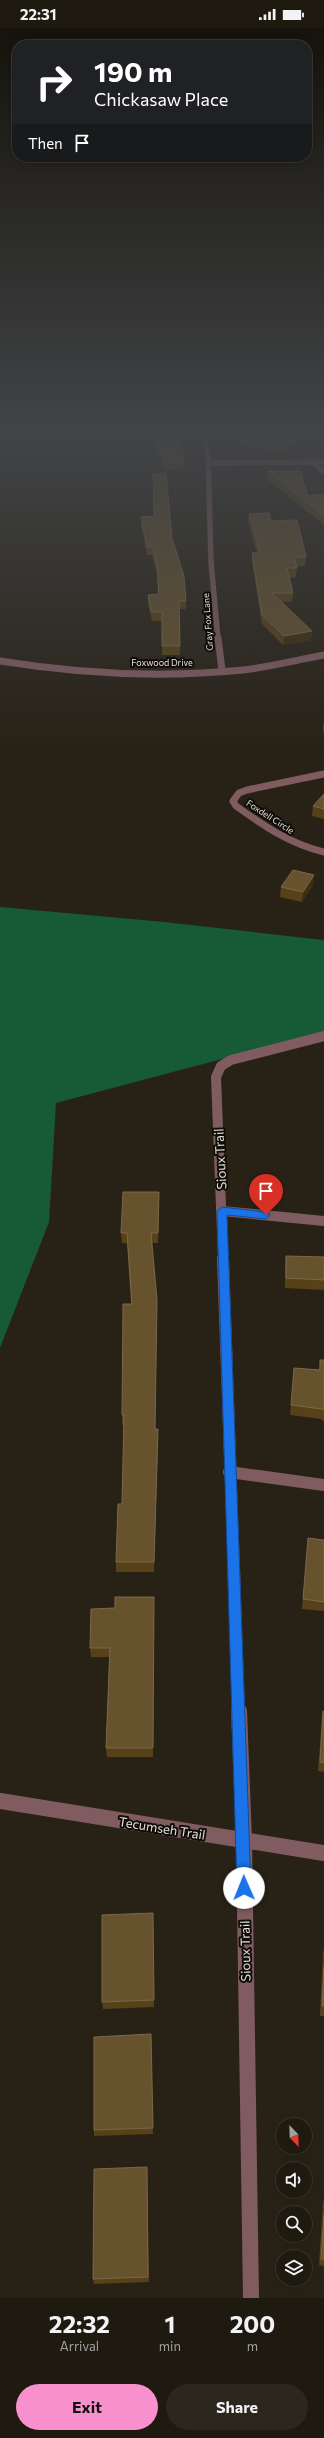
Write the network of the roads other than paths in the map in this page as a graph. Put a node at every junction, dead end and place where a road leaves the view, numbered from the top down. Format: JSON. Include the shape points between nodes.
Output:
{"nodes":[{"id":1,"x":211,"y":536,"type":"edge"},
{"id":2,"x":324,"y":655,"type":"edge"},
{"id":3,"x":0,"y":661,"type":"edge"},
{"id":4,"x":222,"y":670,"type":"junction"},
{"id":5,"x":324,"y":774,"type":"edge"},
{"id":6,"x":324,"y":852,"type":"edge"},
{"id":7,"x":324,"y":1036,"type":"edge"},
{"id":8,"x":222,"y":1211,"type":"junction"},
{"id":9,"x":324,"y":1222,"type":"edge"},
{"id":10,"x":229,"y":1472,"type":"junction"},
{"id":11,"x":324,"y":1484,"type":"edge"},
{"id":12,"x":0,"y":1801,"type":"edge"},
{"id":13,"x":244,"y":1841,"type":"junction"},
{"id":14,"x":324,"y":1853,"type":"edge"},
{"id":15,"x":251,"y":2298,"type":"edge"}],
"edges":[{"from":1,"to":4,"type":"street","name":"Gray Fox Lane","via":[[218,645]]},
{"from":2,"to":4,"type":"street","name":"Foxwood Drive","via":[[257,668]]},
{"from":3,"to":4,"type":"street","name":"Foxwood Drive","via":[[88,672],[185,673]]},
{"from":5,"to":6,"type":"street","name":"Foxdell Circle","via":[[247,790],[239,793],[233,801],[263,827],[289,841]]},
{"from":7,"to":8,"type":"street","name":"Sioux Trail","via":[[231,1060],[217,1071]]},
{"from":8,"to":9,"type":"street"},
{"from":8,"to":10,"type":"street","name":"Sioux Trail"},
{"from":10,"to":11,"type":"street"},
{"from":10,"to":13,"type":"street","name":"Sioux Trail"},
{"from":12,"to":13,"type":"street","name":"Tecumseh Trail"},
{"from":13,"to":14,"type":"street","name":"Tecumseh Trail"},
{"from":13,"to":15,"type":"street","name":"Sioux Trail"}]}
